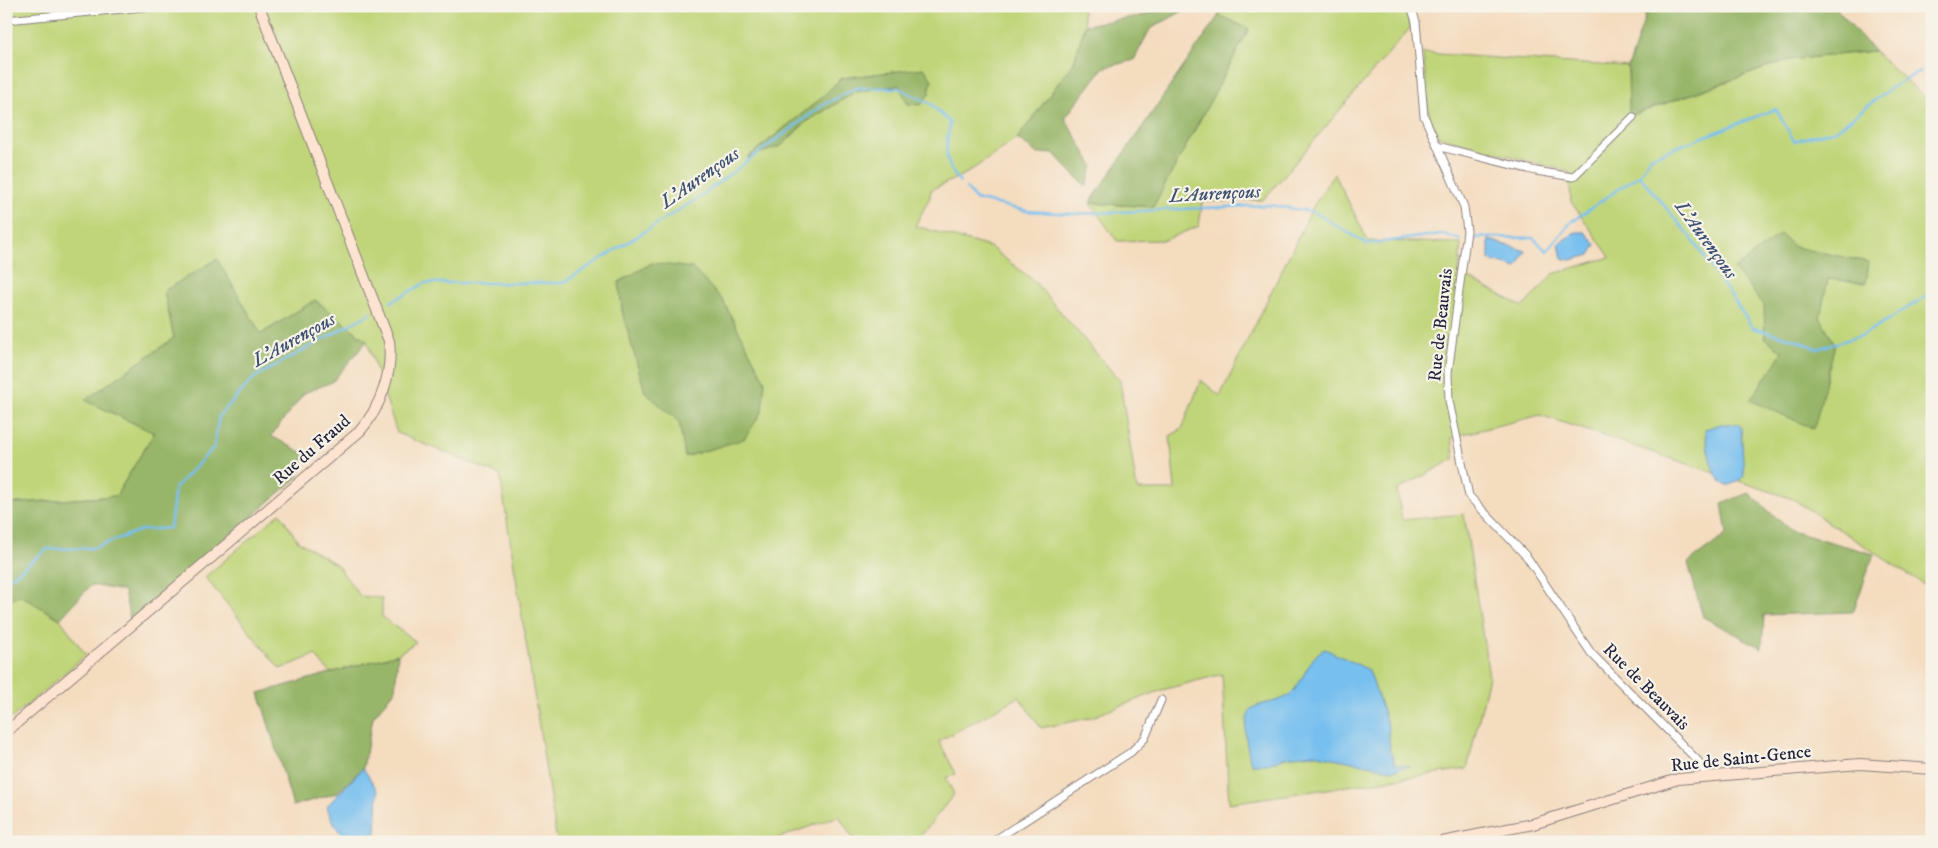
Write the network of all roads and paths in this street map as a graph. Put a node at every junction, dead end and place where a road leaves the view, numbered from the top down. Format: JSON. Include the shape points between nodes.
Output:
{"nodes":[{"id":1,"x":154,"y":6,"type":"edge"},
{"id":2,"x":259,"y":6,"type":"edge"},
{"id":3,"x":1411,"y":6,"type":"edge"},
{"id":4,"x":6,"y":20,"type":"edge"},
{"id":5,"x":1633,"y":117,"type":"dead end"},
{"id":6,"x":1437,"y":146,"type":"junction"},
{"id":7,"x":1161,"y":700,"type":"dead end"},
{"id":8,"x":6,"y":732,"type":"edge"},
{"id":9,"x":1932,"y":769,"type":"edge"},
{"id":10,"x":1707,"y":775,"type":"junction"},
{"id":11,"x":992,"y":842,"type":"edge"},
{"id":12,"x":1442,"y":842,"type":"edge"}],
"edges":[{"from":1,"to":4,"type":"street"},
{"from":2,"to":8,"type":"street","name":"Rue du Fraud","via":[[389,341],[388,372],[382,393],[360,431]]},
{"from":3,"to":6,"type":"street","name":"Rue de Beauvais","via":[[1416,22],[1424,116]]},
{"from":5,"to":6,"type":"street","via":[[1572,177],[1536,172]]},
{"from":6,"to":10,"type":"street","name":"Rue de Beauvais","via":[[1464,207],[1467,231],[1448,374],[1449,401],[1469,496],[1527,557],[1591,653],[1698,761]]},
{"from":7,"to":11,"type":"street","via":[[1145,738],[1132,752]]},
{"from":9,"to":10,"type":"street","name":"Rue de Saint-Gence","via":[[1860,764]]},
{"from":10,"to":12,"type":"street","name":"Rue de Saint-Gence","via":[[1656,786],[1533,824]]}]}
